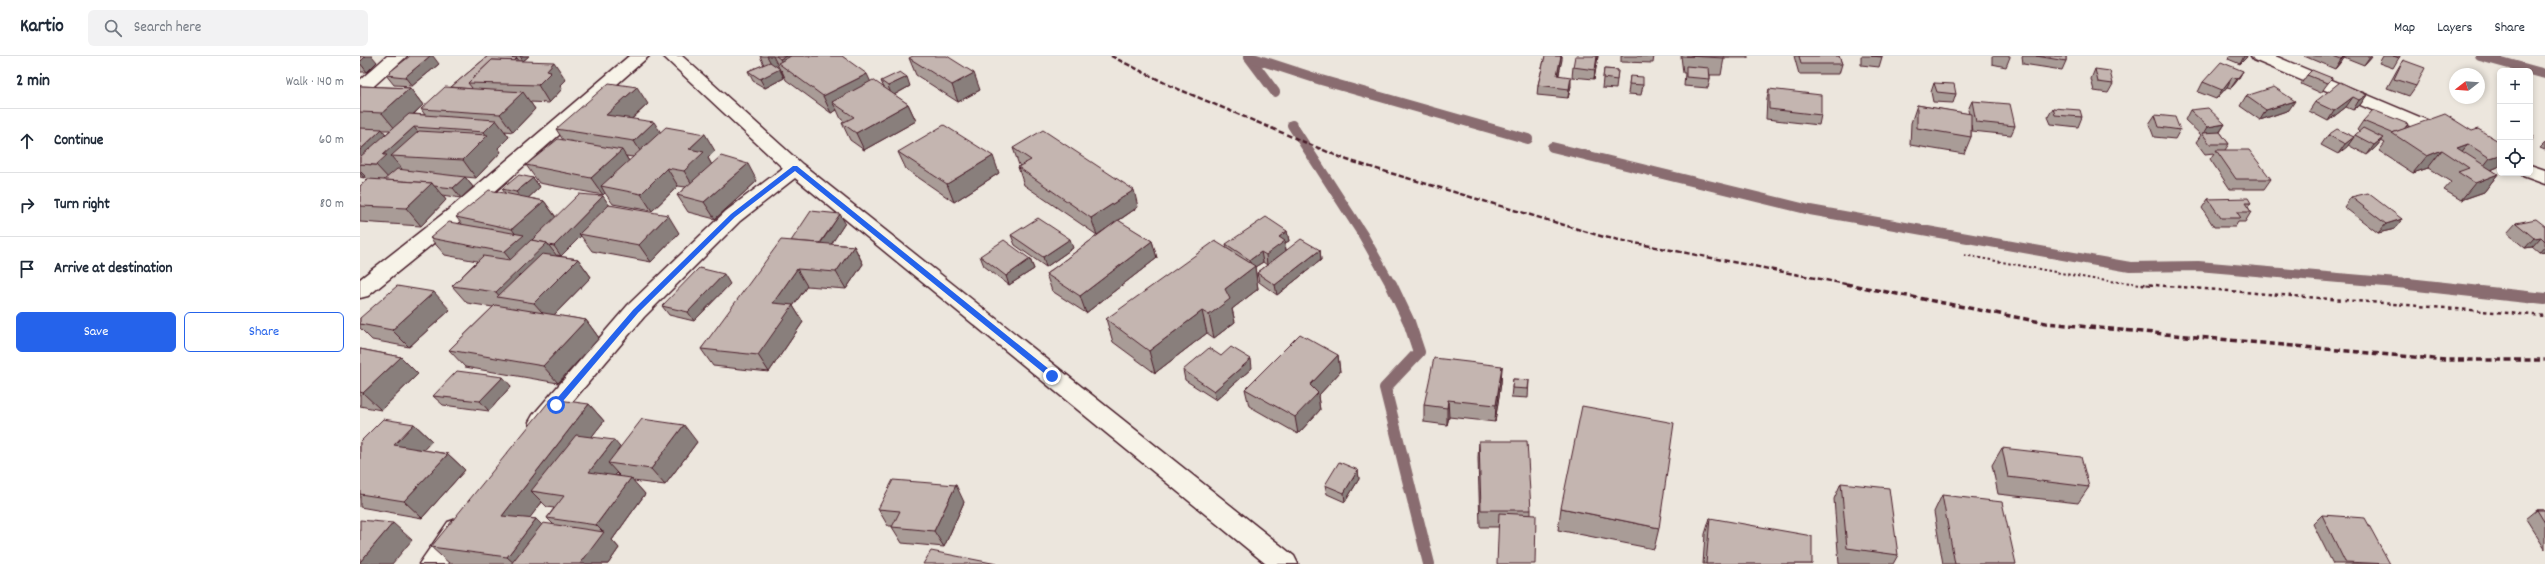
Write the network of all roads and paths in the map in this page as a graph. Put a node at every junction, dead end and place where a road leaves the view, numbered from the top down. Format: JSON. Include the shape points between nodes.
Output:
{"nodes":[{"id":1,"x":398,"y":56,"type":"edge"},
{"id":2,"x":640,"y":56,"type":"edge"},
{"id":3,"x":672,"y":56,"type":"edge"},
{"id":4,"x":2260,"y":56,"type":"edge"},
{"id":5,"x":360,"y":89,"type":"edge"},
{"id":6,"x":2497,"y":157,"type":"edge"},
{"id":7,"x":795,"y":168,"type":"junction"},
{"id":8,"x":2533,"y":172,"type":"edge"},
{"id":9,"x":2545,"y":178,"type":"edge"},
{"id":10,"x":1964,"y":255,"type":"dead end"},
{"id":11,"x":360,"y":290,"type":"edge"},
{"id":12,"x":2545,"y":316,"type":"edge"},
{"id":13,"x":526,"y":440,"type":"edge"},
{"id":14,"x":469,"y":514,"type":"edge"},
{"id":15,"x":432,"y":564,"type":"edge"},
{"id":16,"x":1285,"y":564,"type":"edge"}],
"edges":[{"from":1,"to":5,"type":"street"},
{"from":2,"to":11,"type":"street","via":[[460,211]]},
{"from":3,"to":7,"type":"street"},
{"from":4,"to":6,"type":"street"},
{"from":7,"to":13,"type":"street","via":[[733,216],[636,311]]},
{"from":7,"to":16,"type":"street"},
{"from":8,"to":9,"type":"street"},
{"from":10,"to":12,"type":"path","via":[[2098,280],[2283,297]]},
{"from":14,"to":15,"type":"street"}]}
